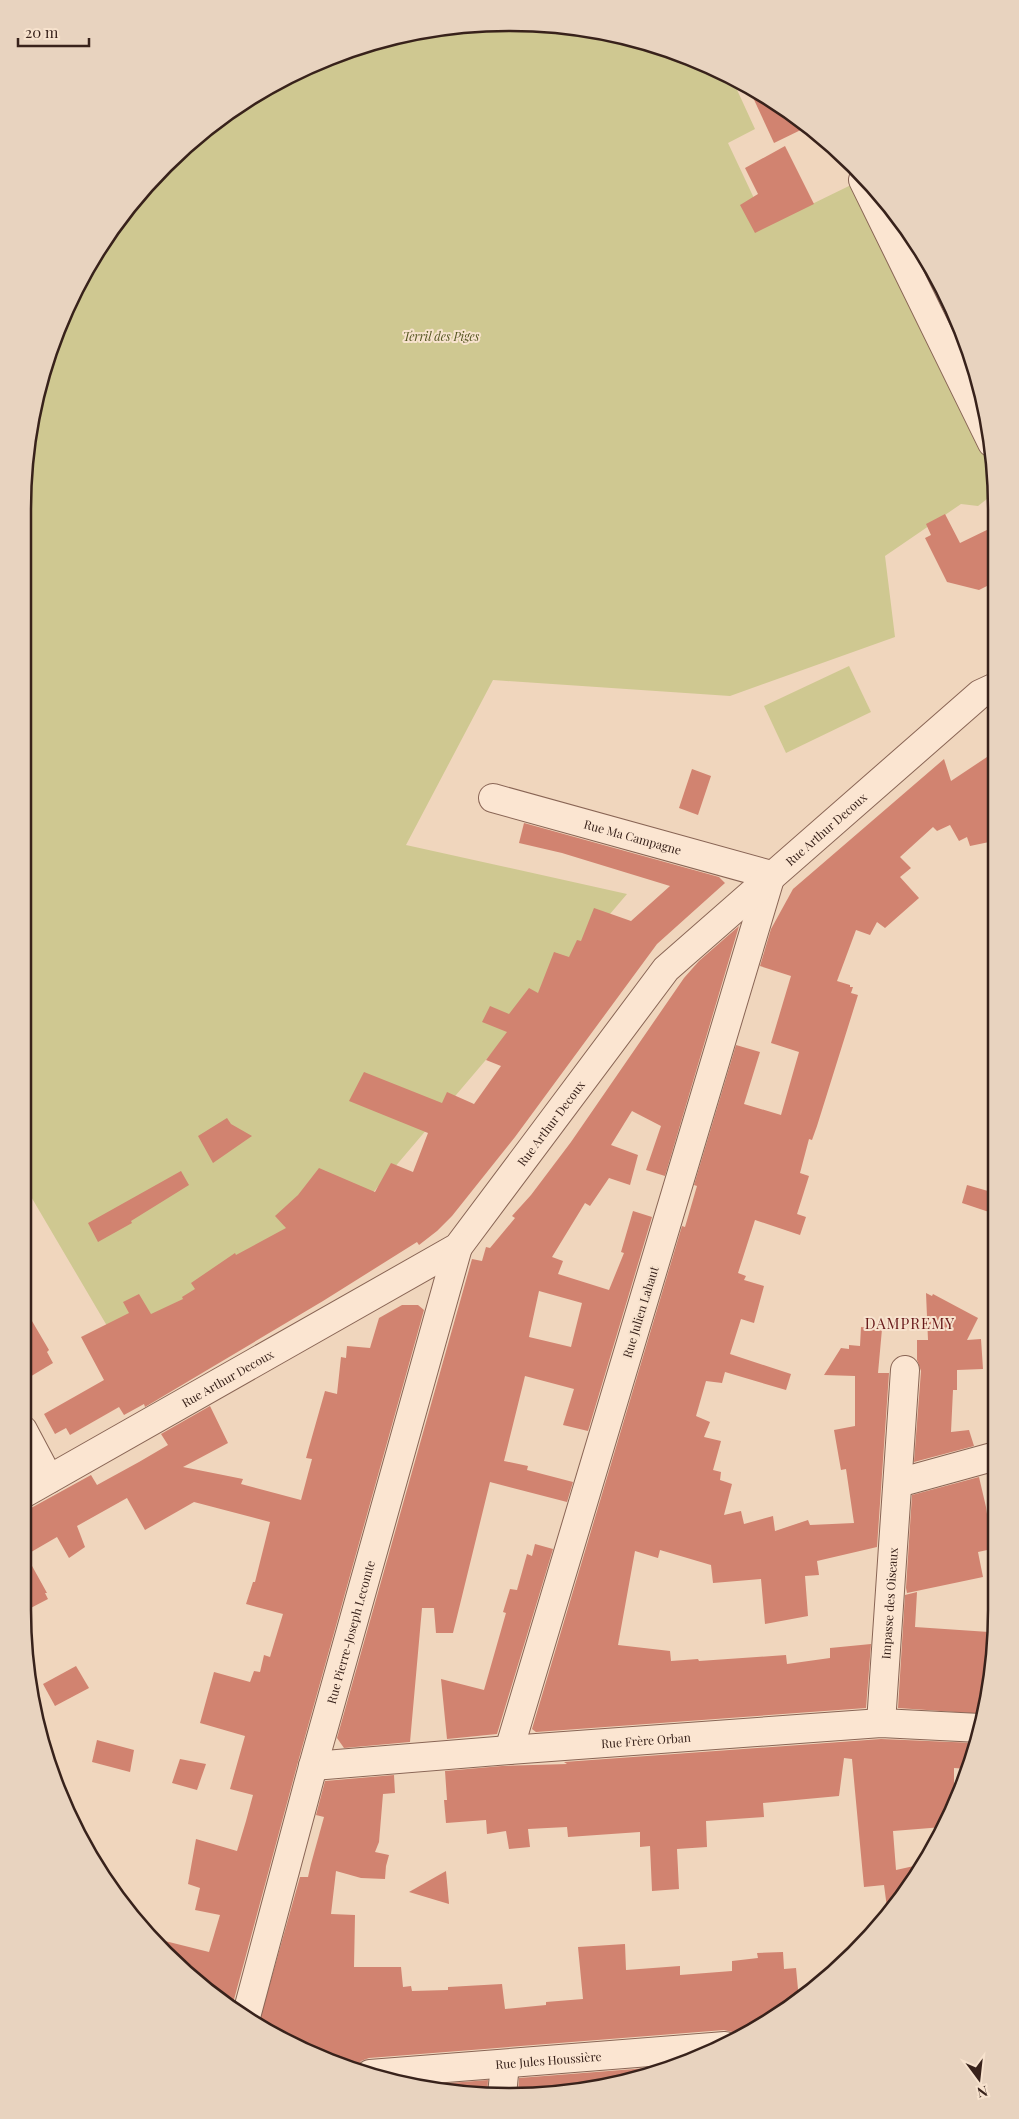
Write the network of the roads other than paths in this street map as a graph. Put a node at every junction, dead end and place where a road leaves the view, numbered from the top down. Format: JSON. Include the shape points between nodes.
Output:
{"nodes":[{"id":1,"x":871,"y":197,"type":"edge"},
{"id":2,"x":979,"y":417,"type":"edge"},
{"id":3,"x":988,"y":690,"type":"edge"},
{"id":4,"x":493,"y":798,"type":"dead end"},
{"id":5,"x":772,"y":875,"type":"junction"},
{"id":6,"x":458,"y":1247,"type":"junction"},
{"id":7,"x":906,"y":1370,"type":"dead end"},
{"id":8,"x":31,"y":1446,"type":"edge"},
{"id":9,"x":988,"y":1458,"type":"edge"},
{"id":10,"x":49,"y":1479,"type":"junction"},
{"id":11,"x":898,"y":1483,"type":"junction"},
{"id":12,"x":31,"y":1489,"type":"edge"},
{"id":13,"x":881,"y":1723,"type":"junction"},
{"id":14,"x":972,"y":1728,"type":"edge"},
{"id":15,"x":509,"y":1750,"type":"junction"},
{"id":16,"x":312,"y":1766,"type":"junction"},
{"id":17,"x":248,"y":2010,"type":"edge"},
{"id":18,"x":696,"y":2050,"type":"edge"},
{"id":19,"x":505,"y":2064,"type":"junction"},
{"id":20,"x":391,"y":2072,"type":"edge"},
{"id":21,"x":503,"y":2088,"type":"edge"}],
"edges":[{"from":1,"to":2,"type":"street"},
{"from":3,"to":5,"type":"street","name":"Rue Arthur Decoux"},
{"from":4,"to":5,"type":"street","name":"Rue Ma Campagne"},
{"from":5,"to":6,"type":"street","name":"Rue Arthur Decoux","via":[[666,969]]},
{"from":5,"to":15,"type":"street","name":"Rue Julien Lahaut"},
{"from":6,"to":10,"type":"street","name":"Rue Arthur Decoux"},
{"from":6,"to":16,"type":"street","name":"Rue Pierre-Joseph Lecomte"},
{"from":7,"to":11,"type":"street","name":"Impasse des Oiseaux"},
{"from":8,"to":10,"type":"street"},
{"from":9,"to":11,"type":"street"},
{"from":10,"to":12,"type":"street","name":"Rue Arthur Decoux"},
{"from":11,"to":13,"type":"street","name":"Impasse des Oiseaux"},
{"from":13,"to":14,"type":"street","name":"Rue Frère Orban"},
{"from":13,"to":15,"type":"street","name":"Rue Frère Orban"},
{"from":15,"to":16,"type":"street","name":"Rue Frère Orban"},
{"from":16,"to":17,"type":"street","name":"Rue Pierre-Joseph Lecomte"},
{"from":18,"to":19,"type":"street","name":"Rue Jules Houssière"},
{"from":19,"to":20,"type":"street","name":"Rue Jules Houssière"},
{"from":19,"to":21,"type":"street"}]}
